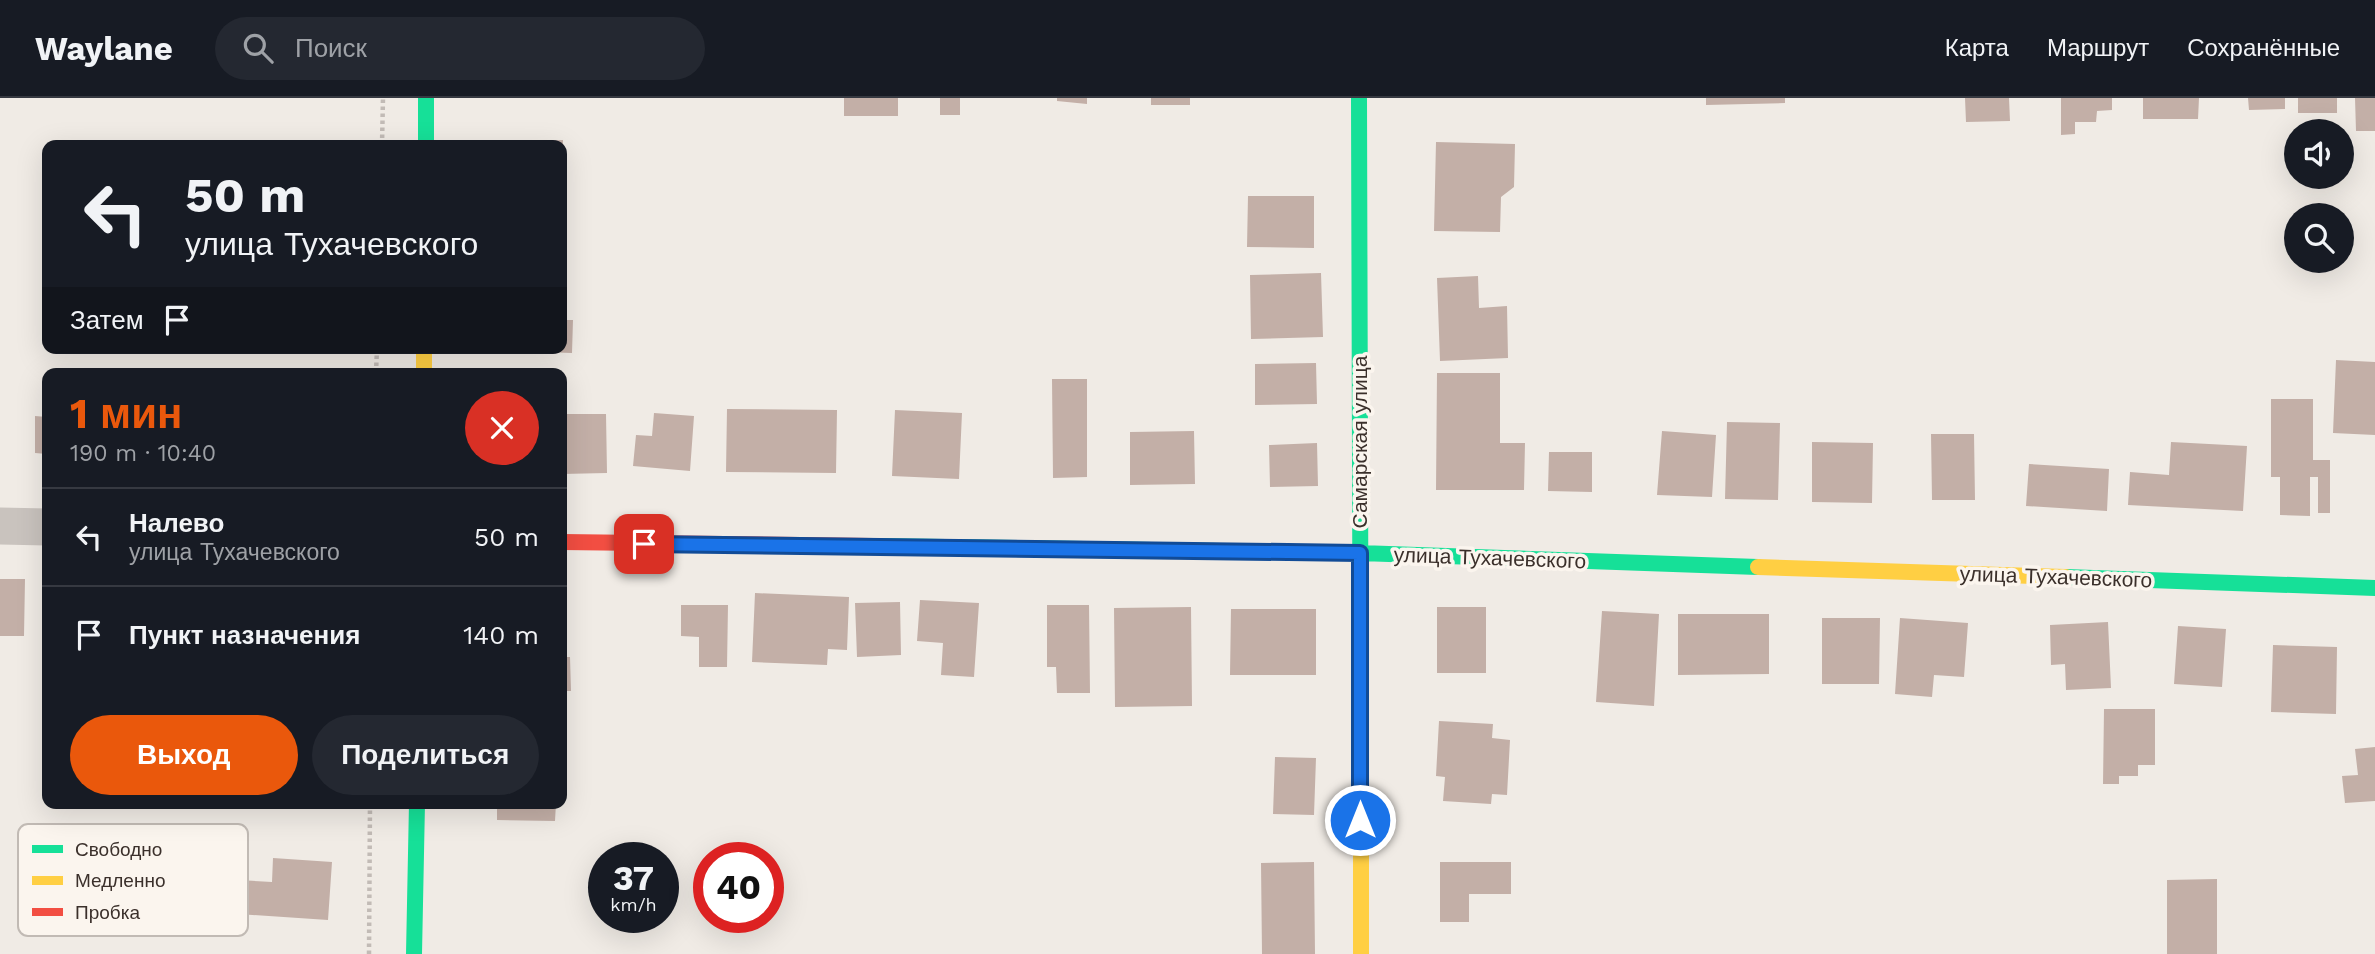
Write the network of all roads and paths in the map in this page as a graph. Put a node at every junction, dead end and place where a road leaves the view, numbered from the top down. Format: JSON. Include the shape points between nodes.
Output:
{"nodes":[{"id":1,"x":383,"y":98,"type":"edge"},
{"id":2,"x":426,"y":98,"type":"edge"},
{"id":3,"x":1359,"y":98,"type":"edge"},
{"id":4,"x":382,"y":140,"type":"edge"},
{"id":5,"x":426,"y":140,"type":"edge"},
{"id":6,"x":0,"y":526,"type":"edge"},
{"id":7,"x":42,"y":527,"type":"edge"},
{"id":8,"x":567,"y":542,"type":"edge"},
{"id":9,"x":1360,"y":553,"type":"junction"},
{"id":10,"x":2375,"y":589,"type":"edge"},
{"id":11,"x":370,"y":809,"type":"edge"},
{"id":12,"x":417,"y":809,"type":"edge"},
{"id":13,"x":369,"y":954,"type":"edge"},
{"id":14,"x":414,"y":954,"type":"edge"},
{"id":15,"x":1361,"y":954,"type":"edge"}],
"edges":[{"from":1,"to":4,"type":"path"},
{"from":2,"to":5,"type":"street"},
{"from":3,"to":9,"type":"street","name":"Самарская улица"},
{"from":6,"to":7,"type":"street"},
{"from":8,"to":9,"type":"street","name":"улица Тухачевского"},
{"from":9,"to":10,"type":"street","name":"улица Тухачевского"},
{"from":9,"to":15,"type":"street","name":"Самарская улица"},
{"from":11,"to":13,"type":"path"},
{"from":12,"to":14,"type":"street"}]}
